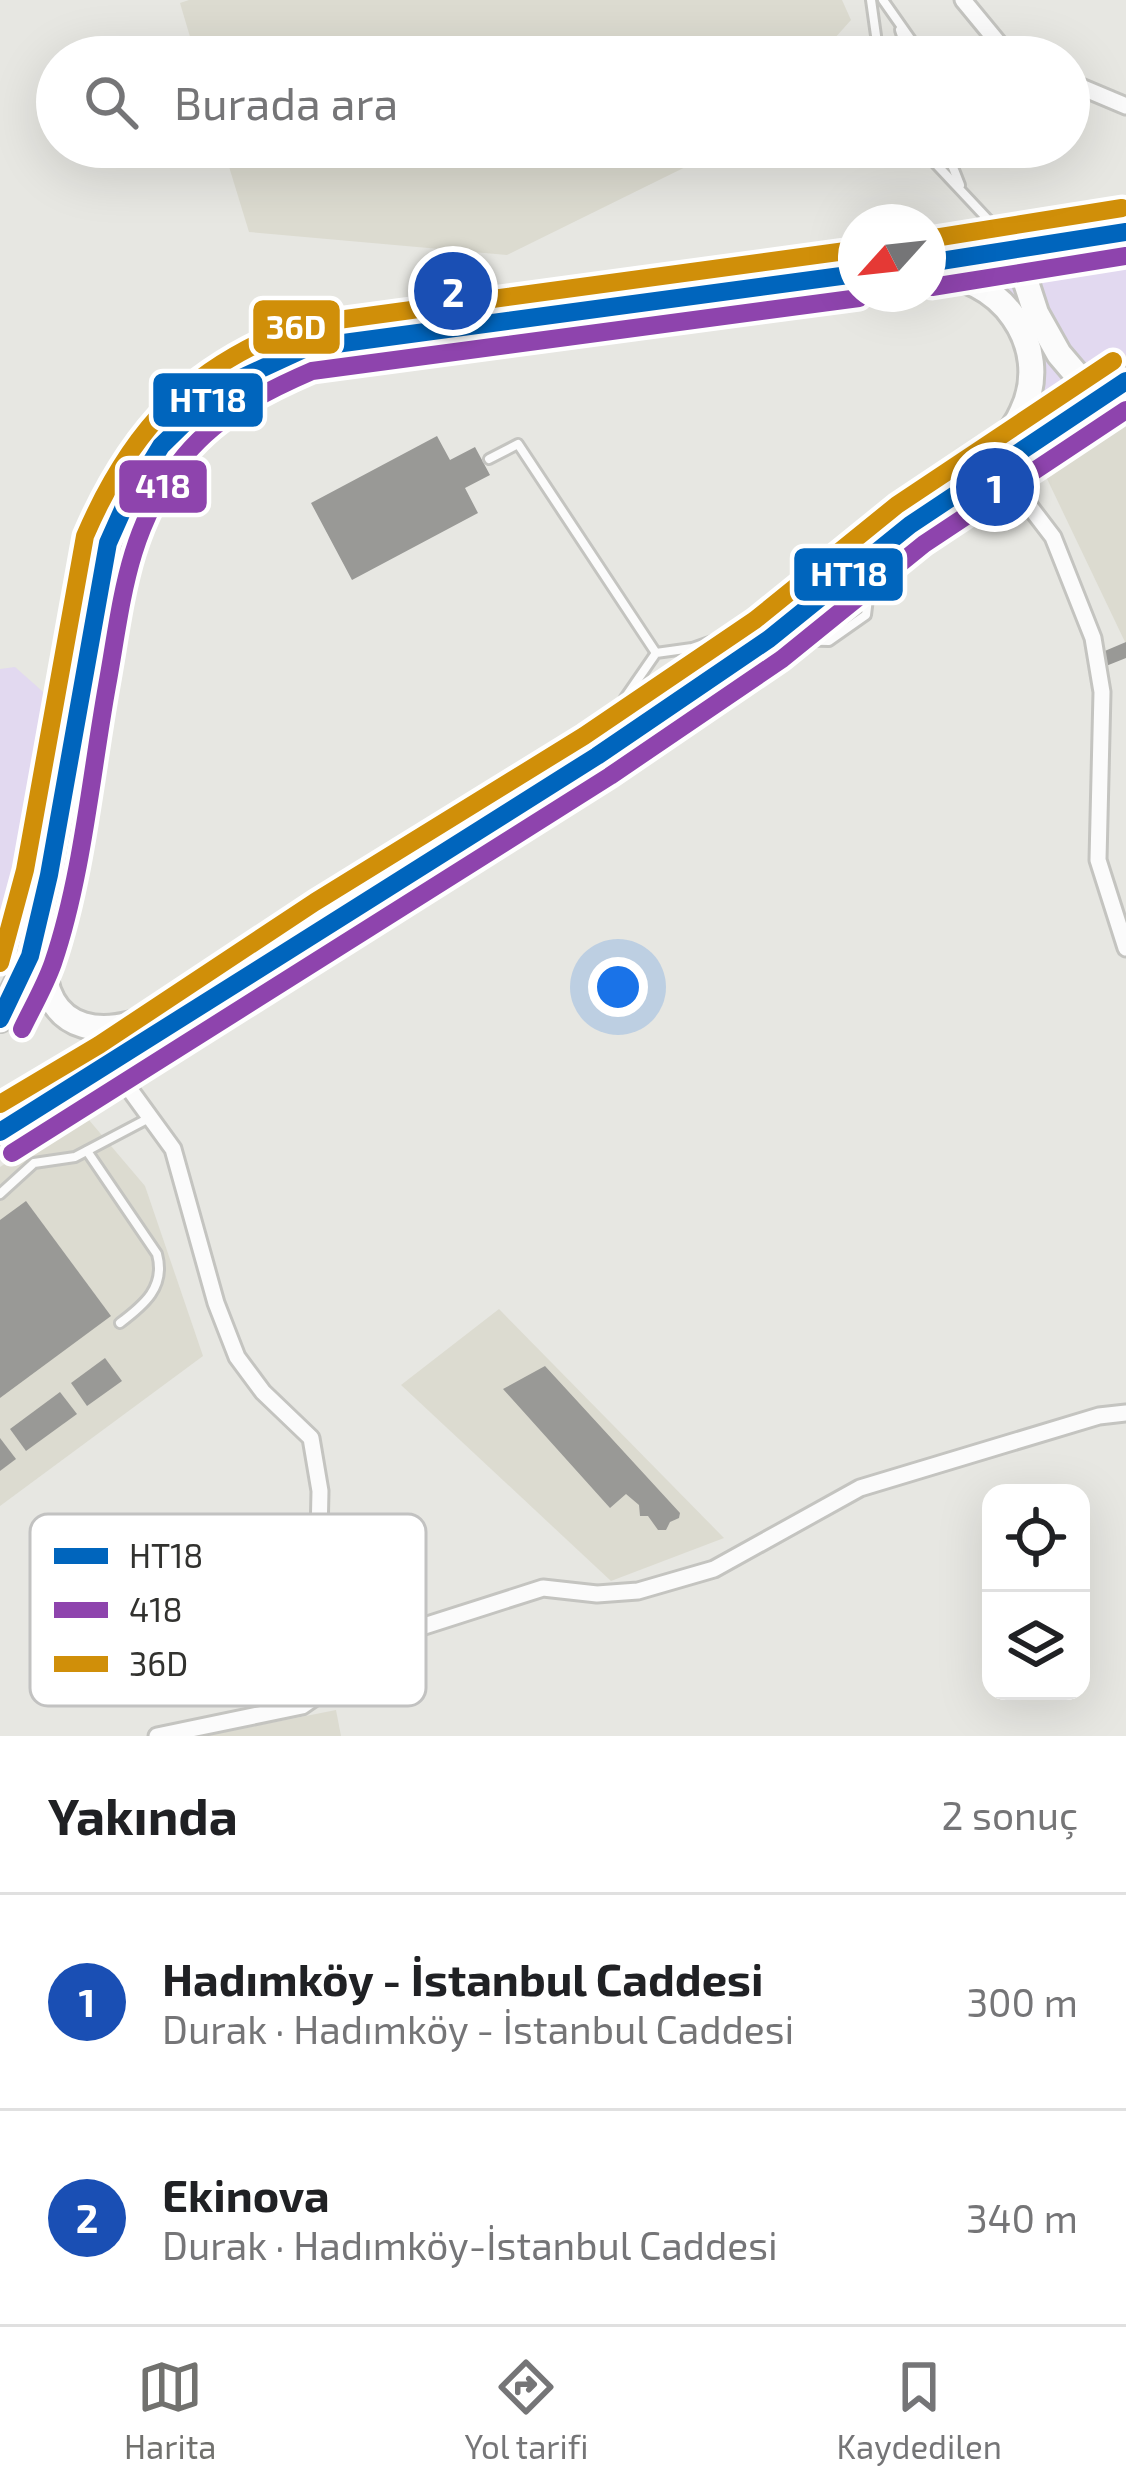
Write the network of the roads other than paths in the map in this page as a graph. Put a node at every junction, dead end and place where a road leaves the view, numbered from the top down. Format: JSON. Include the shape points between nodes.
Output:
{"nodes":[{"id":1,"x":871,"y":0,"type":"edge"},
{"id":2,"x":883,"y":0,"type":"edge"},
{"id":3,"x":963,"y":0,"type":"edge"},
{"id":4,"x":896,"y":18,"type":"junction"},
{"id":5,"x":876,"y":36,"type":"edge"},
{"id":6,"x":902,"y":36,"type":"edge"},
{"id":7,"x":908,"y":36,"type":"edge"},
{"id":8,"x":993,"y":36,"type":"edge"},
{"id":9,"x":1090,"y":91,"type":"edge"},
{"id":10,"x":1126,"y":106,"type":"edge"},
{"id":11,"x":941,"y":168,"type":"edge"},
{"id":12,"x":954,"y":168,"type":"edge"},
{"id":13,"x":963,"y":191,"type":"junction"},
{"id":14,"x":1126,"y":215,"type":"edge"},
{"id":15,"x":1126,"y":232,"type":"edge"},
{"id":16,"x":1033,"y":247,"type":"junction"},
{"id":17,"x":946,"y":260,"type":"edge"},
{"id":18,"x":946,"y":276,"type":"edge"},
{"id":19,"x":838,"y":277,"type":"edge"},
{"id":20,"x":1116,"y":388,"type":"edge"},
{"id":21,"x":489,"y":459,"type":"dead end"},
{"id":22,"x":998,"y":465,"type":"junction"},
{"id":23,"x":910,"y":524,"type":"junction"},
{"id":24,"x":874,"y":556,"type":"junction"},
{"id":25,"x":813,"y":605,"type":"junction"},
{"id":26,"x":769,"y":639,"type":"junction"},
{"id":27,"x":656,"y":652,"type":"junction"},
{"id":28,"x":597,"y":756,"type":"junction"},
{"id":29,"x":49,"y":875,"type":"junction"},
{"id":30,"x":328,"y":922,"type":"junction"},
{"id":31,"x":1126,"y":948,"type":"edge"},
{"id":32,"x":0,"y":1019,"type":"edge"},
{"id":33,"x":112,"y":1065,"type":"junction"},
{"id":34,"x":152,"y":1116,"type":"junction"},
{"id":35,"x":0,"y":1132,"type":"edge"},
{"id":36,"x":87,"y":1151,"type":"junction"},
{"id":37,"x":0,"y":1194,"type":"edge"},
{"id":38,"x":120,"y":1323,"type":"dead end"},
{"id":39,"x":1126,"y":1409,"type":"edge"},
{"id":40,"x":320,"y":1514,"type":"edge"},
{"id":41,"x":426,"y":1625,"type":"edge"},
{"id":42,"x":302,"y":1706,"type":"edge"},
{"id":43,"x":157,"y":1736,"type":"edge"}],
"edges":[{"from":1,"to":5,"type":"lane"},
{"from":2,"to":4,"type":"lane"},
{"from":3,"to":8,"type":"street"},
{"from":4,"to":6,"type":"lane"},
{"from":4,"to":7,"type":"lane"},
{"from":9,"to":10,"type":"street"},
{"from":11,"to":13,"type":"lane"},
{"from":12,"to":13,"type":"lane"},
{"from":13,"to":14,"type":"lane","via":[[995,227]]},
{"from":15,"to":16,"type":"main road"},
{"from":16,"to":17,"type":"main road"},
{"from":16,"to":20,"type":"main road","via":[[1023,273],[1058,354],[1082,381]]},
{"from":18,"to":23,"type":"main road","via":[[982,286],[1010,310],[1027,341],[1030,384],[1003,441]]},
{"from":19,"to":29,"type":"main road","via":[[306,348],[222,389],[150,456],[108,543]]},
{"from":20,"to":22,"type":"main road"},
{"from":21,"to":27,"type":"lane","via":[[518,444]]},
{"from":22,"to":23,"type":"main road"},
{"from":22,"to":31,"type":"street","via":[[1053,537],[1093,638],[1102,692],[1098,860]]},
{"from":23,"to":24,"type":"main road"},
{"from":24,"to":25,"type":"main road"},
{"from":24,"to":26,"type":"lane","via":[[866,614],[829,641]]},
{"from":25,"to":26,"type":"main road"},
{"from":25,"to":27,"type":"lane"},
{"from":26,"to":28,"type":"main road"},
{"from":27,"to":28,"type":"lane"},
{"from":28,"to":30,"type":"main road"},
{"from":29,"to":30,"type":"main road","via":[[45,988],[66,1016],[100,1028],[152,1017]]},
{"from":29,"to":32,"type":"main road","via":[[29,956]]},
{"from":30,"to":33,"type":"main road"},
{"from":33,"to":34,"type":"street"},
{"from":33,"to":35,"type":"main road"},
{"from":34,"to":36,"type":"lane"},
{"from":34,"to":40,"type":"street","via":[[173,1149],[237,1357],[311,1438]]},
{"from":36,"to":37,"type":"lane","via":[[34,1163]]},
{"from":36,"to":38,"type":"lane","via":[[160,1265],[150,1297]]},
{"from":39,"to":41,"type":"street","via":[[860,1488],[714,1569],[638,1591],[543,1588]]},
{"from":42,"to":43,"type":"street"}]}
